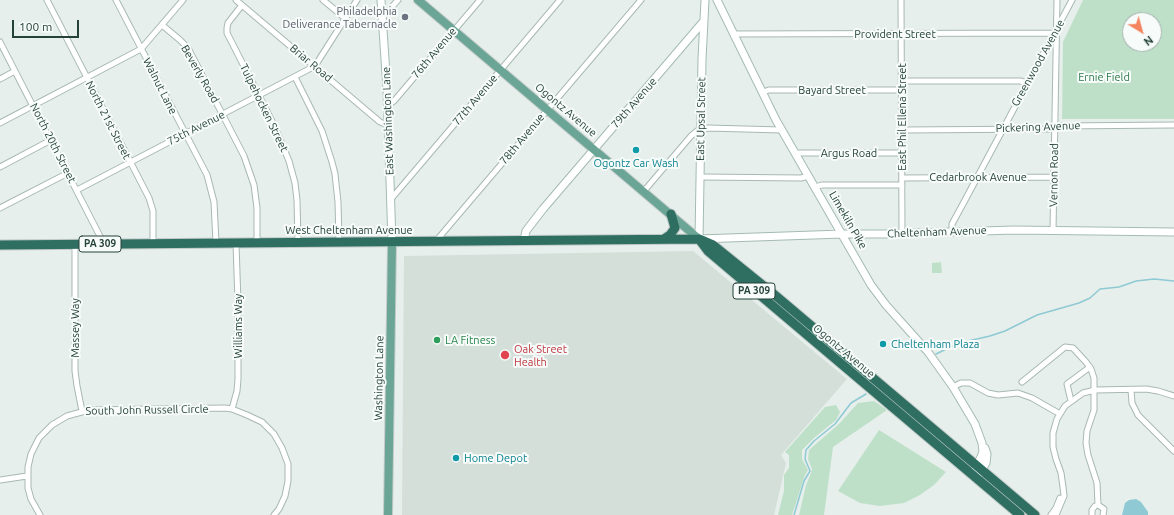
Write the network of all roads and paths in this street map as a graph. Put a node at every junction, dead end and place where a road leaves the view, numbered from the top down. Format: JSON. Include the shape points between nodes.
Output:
{"nodes":[{"id":1,"x":47,"y":0,"type":"edge"},
{"id":2,"x":116,"y":0,"type":"edge"},
{"id":3,"x":183,"y":0,"type":"edge"},
{"id":4,"x":236,"y":0,"type":"edge"},
{"id":5,"x":323,"y":0,"type":"edge"},
{"id":6,"x":357,"y":0,"type":"edge"},
{"id":7,"x":381,"y":0,"type":"edge"},
{"id":8,"x":398,"y":0,"type":"edge"},
{"id":9,"x":418,"y":0,"type":"edge"},
{"id":10,"x":480,"y":0,"type":"edge"},
{"id":11,"x":560,"y":0,"type":"edge"},
{"id":12,"x":640,"y":0,"type":"edge"},
{"id":13,"x":705,"y":0,"type":"edge"},
{"id":14,"x":717,"y":0,"type":"edge"},
{"id":15,"x":724,"y":0,"type":"edge"},
{"id":16,"x":901,"y":0,"type":"edge"},
{"id":17,"x":1057,"y":0,"type":"edge"},
{"id":18,"x":1072,"y":0,"type":"edge"},
{"id":19,"x":242,"y":5,"type":"junction"},
{"id":20,"x":722,"y":11,"type":"junction"},
{"id":21,"x":345,"y":18,"type":"junction"},
{"id":22,"x":382,"y":18,"type":"junction"},
{"id":23,"x":703,"y":22,"type":"junction"},
{"id":24,"x":162,"y":25,"type":"junction"},
{"id":25,"x":454,"y":30,"type":"junction"},
{"id":26,"x":1056,"y":33,"type":"junction"},
{"id":27,"x":733,"y":34,"type":"junction"},
{"id":28,"x":901,"y":34,"type":"junction"},
{"id":29,"x":0,"y":42,"type":"edge"},
{"id":30,"x":141,"y":49,"type":"junction"},
{"id":31,"x":315,"y":66,"type":"junction"},
{"id":32,"x":500,"y":70,"type":"junction"},
{"id":33,"x":15,"y":71,"type":"junction"},
{"id":34,"x":295,"y":77,"type":"junction"},
{"id":35,"x":87,"y":78,"type":"junction"},
{"id":36,"x":0,"y":79,"type":"edge"},
{"id":37,"x":902,"y":81,"type":"junction"},
{"id":38,"x":1028,"y":83,"type":"junction"},
{"id":39,"x":902,"y":90,"type":"junction"},
{"id":40,"x":763,"y":92,"type":"junction"},
{"id":41,"x":259,"y":96,"type":"junction"},
{"id":42,"x":33,"y":106,"type":"junction"},
{"id":43,"x":387,"y":106,"type":"junction"},
{"id":44,"x":547,"y":110,"type":"junction"},
{"id":45,"x":222,"y":114,"type":"junction"},
{"id":46,"x":0,"y":123,"type":"edge"},
{"id":47,"x":388,"y":125,"type":"junction"},
{"id":48,"x":1174,"y":125,"type":"edge"},
{"id":49,"x":1055,"y":127,"type":"junction"},
{"id":50,"x":702,"y":129,"type":"junction"},
{"id":51,"x":1003,"y":129,"type":"junction"},
{"id":52,"x":781,"y":130,"type":"junction"},
{"id":53,"x":902,"y":130,"type":"junction"},
{"id":54,"x":185,"y":134,"type":"junction"},
{"id":55,"x":51,"y":140,"type":"junction"},
{"id":56,"x":594,"y":149,"type":"junction"},
{"id":57,"x":795,"y":153,"type":"junction"},
{"id":58,"x":902,"y":153,"type":"junction"},
{"id":59,"x":130,"y":162,"type":"junction"},
{"id":60,"x":0,"y":167,"type":"edge"},
{"id":61,"x":68,"y":173,"type":"junction"},
{"id":62,"x":809,"y":176,"type":"junction"},
{"id":63,"x":701,"y":177,"type":"junction"},
{"id":64,"x":977,"y":177,"type":"junction"},
{"id":65,"x":1054,"y":177,"type":"junction"},
{"id":66,"x":902,"y":178,"type":"junction"},
{"id":67,"x":902,"y":185,"type":"junction"},
{"id":68,"x":815,"y":187,"type":"junction"},
{"id":69,"x":77,"y":190,"type":"junction"},
{"id":70,"x":644,"y":191,"type":"junction"},
{"id":71,"x":391,"y":199,"type":"junction"},
{"id":72,"x":0,"y":208,"type":"edge"},
{"id":73,"x":671,"y":214,"type":"junction"},
{"id":74,"x":1053,"y":231,"type":"junction"},
{"id":75,"x":952,"y":232,"type":"junction"},
{"id":76,"x":1174,"y":232,"type":"edge"},
{"id":77,"x":842,"y":234,"type":"junction"},
{"id":78,"x":902,"y":234,"type":"junction"},
{"id":79,"x":663,"y":239,"type":"junction"},
{"id":80,"x":699,"y":239,"type":"junction"},
{"id":81,"x":436,"y":241,"type":"junction"},
{"id":82,"x":524,"y":241,"type":"junction"},
{"id":83,"x":298,"y":242,"type":"junction"},
{"id":84,"x":339,"y":242,"type":"junction"},
{"id":85,"x":392,"y":242,"type":"junction"},
{"id":86,"x":216,"y":243,"type":"junction"},
{"id":87,"x":236,"y":243,"type":"junction"},
{"id":88,"x":257,"y":243,"type":"junction"},
{"id":89,"x":104,"y":244,"type":"junction"},
{"id":90,"x":153,"y":244,"type":"junction"},
{"id":91,"x":0,"y":245,"type":"edge"},
{"id":92,"x":75,"y":245,"type":"junction"},
{"id":93,"x":1090,"y":367,"type":"junction"},
{"id":94,"x":1022,"y":382,"type":"dead end"},
{"id":95,"x":953,"y":387,"type":"junction"},
{"id":96,"x":1095,"y":390,"type":"junction"},
{"id":97,"x":1131,"y":390,"type":"junction"},
{"id":98,"x":1174,"y":396,"type":"edge"},
{"id":99,"x":1071,"y":401,"type":"junction"},
{"id":100,"x":232,"y":409,"type":"junction"},
{"id":101,"x":82,"y":411,"type":"junction"},
{"id":102,"x":1060,"y":414,"type":"junction"},
{"id":103,"x":1174,"y":450,"type":"edge"},
{"id":104,"x":977,"y":472,"type":"junction"},
{"id":105,"x":27,"y":476,"type":"junction"},
{"id":106,"x":0,"y":480,"type":"edge"},
{"id":107,"x":1063,"y":492,"type":"junction"},
{"id":108,"x":1098,"y":505,"type":"junction"},
{"id":109,"x":40,"y":515,"type":"edge"},
{"id":110,"x":274,"y":515,"type":"edge"},
{"id":111,"x":388,"y":515,"type":"edge"},
{"id":112,"x":1020,"y":515,"type":"edge"},
{"id":113,"x":1035,"y":515,"type":"edge"},
{"id":114,"x":1051,"y":515,"type":"edge"},
{"id":115,"x":1056,"y":515,"type":"edge"},
{"id":116,"x":1092,"y":515,"type":"edge"},
{"id":117,"x":1103,"y":515,"type":"edge"}],
"edges":[{"from":1,"to":35,"type":"street","name":"North 21st Street"},
{"from":2,"to":30,"type":"street","name":"Walnut Lane"},
{"from":3,"to":24,"type":"street"},
{"from":4,"to":19,"type":"street","name":"Briar Road"},
{"from":5,"to":21,"type":"street"},
{"from":6,"to":21,"type":"street"},
{"from":7,"to":22,"type":"street","name":"East Washington Lane"},
{"from":8,"to":22,"type":"street"},
{"from":9,"to":25,"type":"main road","name":"Ogontz Avenue"},
{"from":10,"to":25,"type":"street","name":"76th Avenue"},
{"from":11,"to":32,"type":"street","name":"77th Avenue"},
{"from":12,"to":44,"type":"street","name":"78th Avenue"},
{"from":13,"to":23,"type":"street","name":"East Upsal Street"},
{"from":14,"to":20,"type":"street","name":"Limekiln Pike"},
{"from":15,"to":20,"type":"street"},
{"from":16,"to":28,"type":"street","name":"East Phil Ellena Street"},
{"from":17,"to":26,"type":"street","name":"Vernon Road"},
{"from":18,"to":26,"type":"street","name":"Greenwood Avenue"},
{"from":19,"to":31,"type":"street","name":"Briar Road"},
{"from":19,"to":41,"type":"street","name":"Tulpehocken Street","via":[[228,23],[228,33]]},
{"from":20,"to":27,"type":"street","name":"Limekiln Pike"},
{"from":21,"to":31,"type":"street"},
{"from":22,"to":43,"type":"street","name":"East Washington Lane"},
{"from":23,"to":50,"type":"street","name":"East Upsal Street"},
{"from":23,"to":56,"type":"street","name":"79th Avenue"},
{"from":24,"to":30,"type":"street"},
{"from":24,"to":45,"type":"street","name":"Beverly Road","via":[[188,48]]},
{"from":25,"to":32,"type":"main road","name":"Ogontz Avenue"},
{"from":25,"to":43,"type":"street","name":"76th Avenue"},
{"from":26,"to":28,"type":"street","name":"Provident Street"},
{"from":26,"to":38,"type":"street","name":"Greenwood Avenue"},
{"from":26,"to":49,"type":"street","name":"Vernon Road"},
{"from":27,"to":28,"type":"street","name":"Provident Street"},
{"from":27,"to":40,"type":"street","name":"Limekiln Pike"},
{"from":28,"to":37,"type":"street","name":"East Phil Ellena Street"},
{"from":29,"to":33,"type":"street","name":"North 20th Street"},
{"from":30,"to":35,"type":"street"},
{"from":30,"to":54,"type":"street","name":"Walnut Lane"},
{"from":31,"to":34,"type":"street","name":"75th Avenue"},
{"from":31,"to":47,"type":"street","name":"Briar Road","via":[[380,122]]},
{"from":32,"to":44,"type":"main road","name":"Ogontz Avenue"},
{"from":32,"to":71,"type":"street","name":"77th Avenue"},
{"from":33,"to":36,"type":"street"},
{"from":33,"to":42,"type":"street","name":"North 20th Street"},
{"from":34,"to":41,"type":"street","name":"75th Avenue"},
{"from":34,"to":84,"type":"street","via":[[322,131],[332,162],[337,188]]},
{"from":35,"to":42,"type":"street"},
{"from":35,"to":59,"type":"street","name":"North 21st Street"},
{"from":37,"to":38,"type":"street"},
{"from":37,"to":39,"type":"street","name":"East Phil Ellena Street"},
{"from":38,"to":51,"type":"street","name":"Greenwood Avenue"},
{"from":39,"to":40,"type":"street","name":"Bayard Street"},
{"from":39,"to":53,"type":"street","name":"East Phil Ellena Street"},
{"from":40,"to":52,"type":"street","name":"Limekiln Pike"},
{"from":41,"to":45,"type":"street","name":"75th Avenue"},
{"from":41,"to":83,"type":"street","name":"Tulpehocken Street","via":[[289,160],[297,200]]},
{"from":42,"to":46,"type":"street"},
{"from":42,"to":55,"type":"street","name":"North 20th Street"},
{"from":43,"to":47,"type":"street","name":"East Washington Lane"},
{"from":44,"to":56,"type":"main road","name":"Ogontz Avenue"},
{"from":44,"to":81,"type":"street","name":"78th Avenue"},
{"from":45,"to":54,"type":"street","name":"75th Avenue"},
{"from":45,"to":88,"type":"street","name":"Beverly Road","via":[[244,156],[254,185]]},
{"from":47,"to":71,"type":"street","name":"East Washington Lane"},
{"from":48,"to":49,"type":"street","name":"Pickering Avenue"},
{"from":49,"to":51,"type":"street","name":"Pickering Avenue"},
{"from":49,"to":65,"type":"street","name":"Vernon Road"},
{"from":50,"to":52,"type":"street"},
{"from":50,"to":63,"type":"street","name":"East Upsal Street"},
{"from":50,"to":70,"type":"street","via":[[691,136]]},
{"from":51,"to":53,"type":"street","name":"Pickering Avenue"},
{"from":51,"to":64,"type":"street","name":"Greenwood Avenue"},
{"from":52,"to":57,"type":"street","name":"Limekiln Pike"},
{"from":53,"to":58,"type":"street","name":"East Phil Ellena Street"},
{"from":54,"to":59,"type":"street","name":"75th Avenue"},
{"from":54,"to":86,"type":"street","name":"Walnut Lane","via":[[207,175],[213,193]]},
{"from":55,"to":60,"type":"street"},
{"from":55,"to":61,"type":"street","name":"North 20th Street"},
{"from":56,"to":70,"type":"main road","name":"Ogontz Avenue"},
{"from":56,"to":82,"type":"street","name":"79th Avenue","via":[[526,231]]},
{"from":57,"to":58,"type":"street","name":"Argus Road"},
{"from":57,"to":62,"type":"street","name":"Limekiln Pike"},
{"from":58,"to":66,"type":"street","name":"East Phil Ellena Street"},
{"from":59,"to":69,"type":"street","name":"75th Avenue"},
{"from":59,"to":90,"type":"street","name":"North 21st Street","via":[[151,204]]},
{"from":61,"to":69,"type":"street","name":"North 20th Street"},
{"from":61,"to":72,"type":"street"},
{"from":62,"to":63,"type":"street"},
{"from":62,"to":68,"type":"street","name":"Limekiln Pike"},
{"from":63,"to":80,"type":"street","name":"East Upsal Street"},
{"from":64,"to":65,"type":"street","name":"Cedarbrook Avenue"},
{"from":64,"to":66,"type":"street","name":"Cedarbrook Avenue"},
{"from":64,"to":75,"type":"street","name":"Greenwood Avenue","via":[[952,224]]},
{"from":65,"to":74,"type":"street","name":"Vernon Road"},
{"from":66,"to":67,"type":"street","name":"East Phil Ellena Street"},
{"from":67,"to":68,"type":"street"},
{"from":67,"to":78,"type":"street","name":"East Phil Ellena Street"},
{"from":68,"to":77,"type":"street","name":"Limekiln Pike"},
{"from":69,"to":89,"type":"street","name":"North 20th Street"},
{"from":70,"to":73,"type":"main road","name":"Ogontz Avenue"},
{"from":71,"to":85,"type":"street","name":"East Washington Lane"},
{"from":73,"to":79,"type":"highway","via":[[675,228]]},
{"from":73,"to":80,"type":"main road","name":"Ogontz Avenue"},
{"from":74,"to":75,"type":"street","name":"Cheltenham Avenue"},
{"from":74,"to":76,"type":"street","name":"Cheltenham Avenue"},
{"from":75,"to":78,"type":"street","name":"Cheltenham Avenue"},
{"from":77,"to":78,"type":"street","name":"Cheltenham Avenue"},
{"from":77,"to":80,"type":"street","name":"Cheltenham Avenue"},
{"from":77,"to":95,"type":"street","name":"Limekiln Pike","via":[[877,294],[928,352]]},
{"from":79,"to":80,"type":"highway","name":"West Cheltenham Avenue","number":"PA 309"},
{"from":79,"to":82,"type":"highway","name":"West Cheltenham Avenue","number":"PA 309"},
{"from":80,"to":104,"type":"highway","name":"Ogontz Avenue","number":"PA 309","via":[[708,251]]},
{"from":81,"to":82,"type":"highway","name":"West Cheltenham Avenue","number":"PA 309"},
{"from":81,"to":85,"type":"highway","name":"West Cheltenham Avenue","number":"PA 309"},
{"from":83,"to":84,"type":"highway","name":"West Cheltenham Avenue","number":"PA 309"},
{"from":83,"to":88,"type":"highway","name":"West Cheltenham Avenue","number":"PA 309"},
{"from":84,"to":85,"type":"highway","name":"West Cheltenham Avenue","number":"PA 309"},
{"from":85,"to":111,"type":"main road","name":"Washington Lane"},
{"from":86,"to":87,"type":"highway","name":"West Cheltenham Avenue","number":"PA 309"},
{"from":86,"to":90,"type":"highway","name":"West Cheltenham Avenue","number":"PA 309"},
{"from":87,"to":88,"type":"highway","name":"West Cheltenham Avenue","number":"PA 309"},
{"from":87,"to":100,"type":"street","name":"Williams Way","via":[[238,379]]},
{"from":89,"to":90,"type":"highway","name":"West Cheltenham Avenue","number":"PA 309"},
{"from":89,"to":92,"type":"highway","name":"West Cheltenham Avenue","number":"PA 309"},
{"from":91,"to":92,"type":"highway","name":"West Cheltenham Avenue","number":"PA 309"},
{"from":92,"to":101,"type":"street","name":"Massey Way","via":[[75,371]]},
{"from":93,"to":94,"type":"street","via":[[1073,348],[1065,347]]},
{"from":93,"to":96,"type":"street"},
{"from":93,"to":99,"type":"street","via":[[1067,384]]},
{"from":95,"to":102,"type":"street","via":[[961,383],[970,383],[988,393],[1018,393]]},
{"from":95,"to":104,"type":"street","name":"Limekiln Pike","via":[[975,424],[983,452]]},
{"from":96,"to":97,"type":"street"},
{"from":96,"to":99,"type":"street","via":[[1083,393]]},
{"from":96,"to":108,"type":"street","via":[[1094,410],[1086,443],[1097,483]]},
{"from":97,"to":98,"type":"street","via":[[1158,390]]},
{"from":97,"to":103,"type":"street","via":[[1132,403],[1138,414]]},
{"from":99,"to":102,"type":"street"},
{"from":100,"to":101,"type":"street","name":"South John Russell Circle"},
{"from":100,"to":110,"type":"street","via":[[262,422],[274,434],[282,448],[288,464],[288,481],[285,496]]},
{"from":101,"to":105,"type":"street","name":"South John Russell Circle","via":[[52,425],[39,438],[31,454]]},
{"from":102,"to":107,"type":"street","via":[[1053,432],[1053,447],[1062,473]]},
{"from":104,"to":112,"type":"highway","number":"PA 309"},
{"from":104,"to":113,"type":"highway","number":"PA 309"},
{"from":105,"to":106,"type":"street"},
{"from":105,"to":109,"type":"street","name":"South John Russell Circle","via":[[31,499]]},
{"from":107,"to":114,"type":"street"},
{"from":107,"to":115,"type":"street","via":[[1064,496]]},
{"from":108,"to":116,"type":"street","via":[[1092,510]]},
{"from":108,"to":117,"type":"street","via":[[1104,509]]}]}
